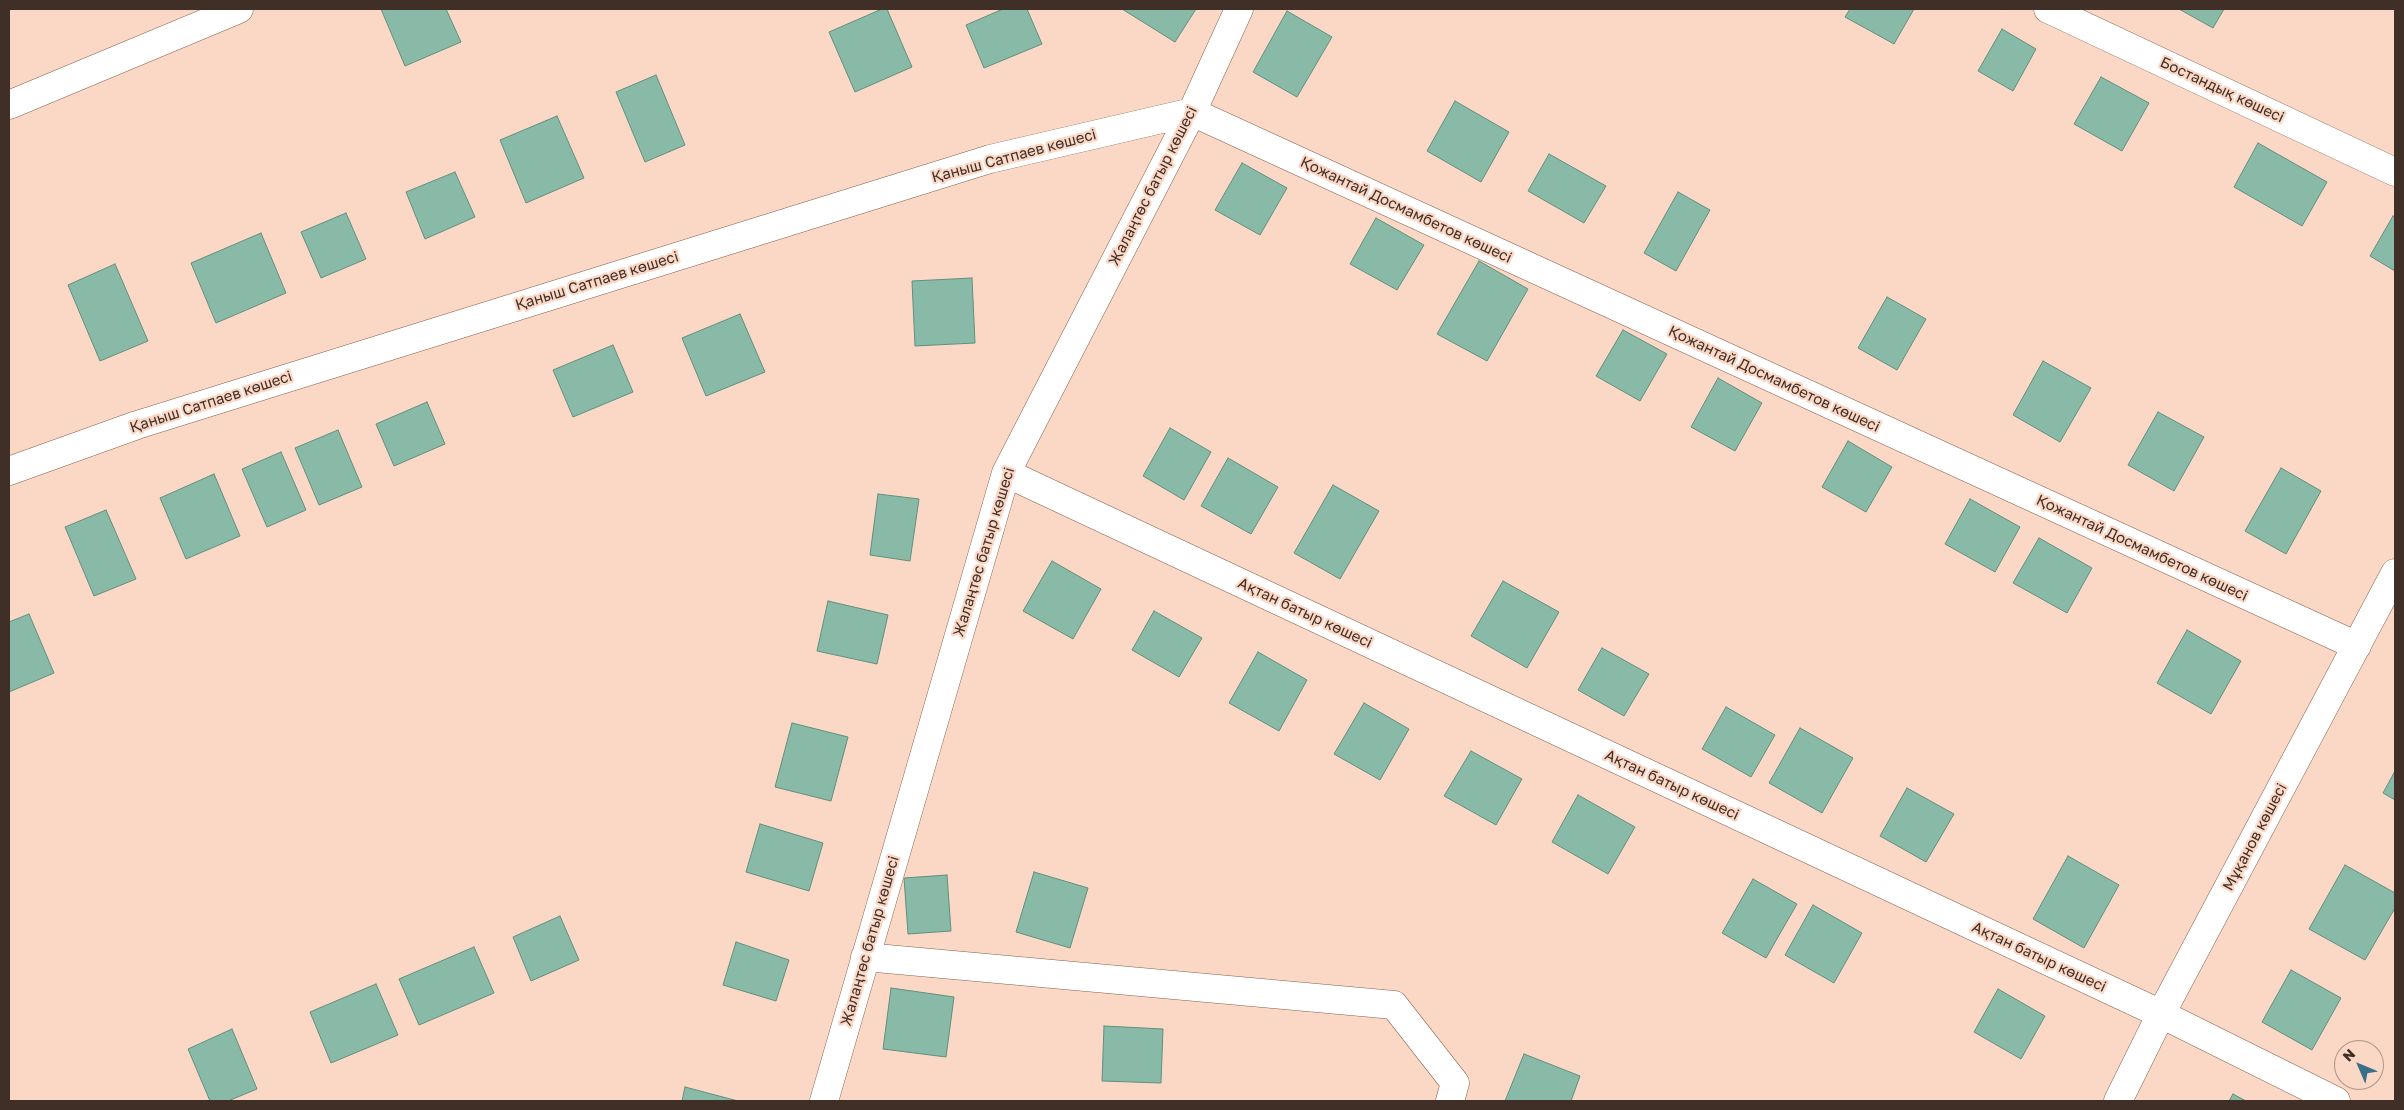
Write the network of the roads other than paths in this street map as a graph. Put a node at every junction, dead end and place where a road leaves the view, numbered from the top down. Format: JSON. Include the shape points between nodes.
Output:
{"nodes":[{"id":1,"x":239,"y":9,"type":"edge"},
{"id":2,"x":1239,"y":9,"type":"edge"},
{"id":3,"x":2048,"y":9,"type":"edge"},
{"id":4,"x":9,"y":105,"type":"edge"},
{"id":5,"x":1192,"y":112,"type":"junction"},
{"id":6,"x":2395,"y":172,"type":"edge"},
{"id":7,"x":9,"y":471,"type":"edge"},
{"id":8,"x":1006,"y":473,"type":"junction"},
{"id":9,"x":2395,"y":573,"type":"edge"},
{"id":10,"x":2356,"y":646,"type":"junction"},
{"id":11,"x":865,"y":957,"type":"junction"},
{"id":12,"x":2161,"y":1014,"type":"junction"},
{"id":13,"x":1452,"y":1092,"type":"edge"},
{"id":14,"x":824,"y":1101,"type":"edge"},
{"id":15,"x":2118,"y":1101,"type":"edge"},
{"id":16,"x":2336,"y":1101,"type":"edge"}],
"edges":[{"from":1,"to":4,"type":"street"},
{"from":2,"to":5,"type":"street","name":"Жалаңтөс батыр көшесі"},
{"from":3,"to":6,"type":"street","name":"Бостандық көшесі"},
{"from":5,"to":7,"type":"street","name":"Қаныш Сатпаев көшесі","via":[[990,159],[137,425]]},
{"from":5,"to":8,"type":"street","name":"Жалаңтөс батыр көшесі"},
{"from":5,"to":10,"type":"street","name":"Қожантай Досмамбетов көшесі"},
{"from":8,"to":11,"type":"street","name":"Жалаңтөс батыр көшесі"},
{"from":8,"to":12,"type":"street","name":"Ақтан батыр көшесі"},
{"from":9,"to":10,"type":"street","name":"Мұқанов көшесі"},
{"from":10,"to":12,"type":"street","name":"Мұқанов көшесі"},
{"from":11,"to":13,"type":"street","via":[[1394,1005]]},
{"from":11,"to":14,"type":"street","name":"Жалаңтөс батыр көшесі"},
{"from":12,"to":15,"type":"street","name":"Мұқанов көшесі"},
{"from":12,"to":16,"type":"street","name":"Ақтан батыр көшесі"}]}
